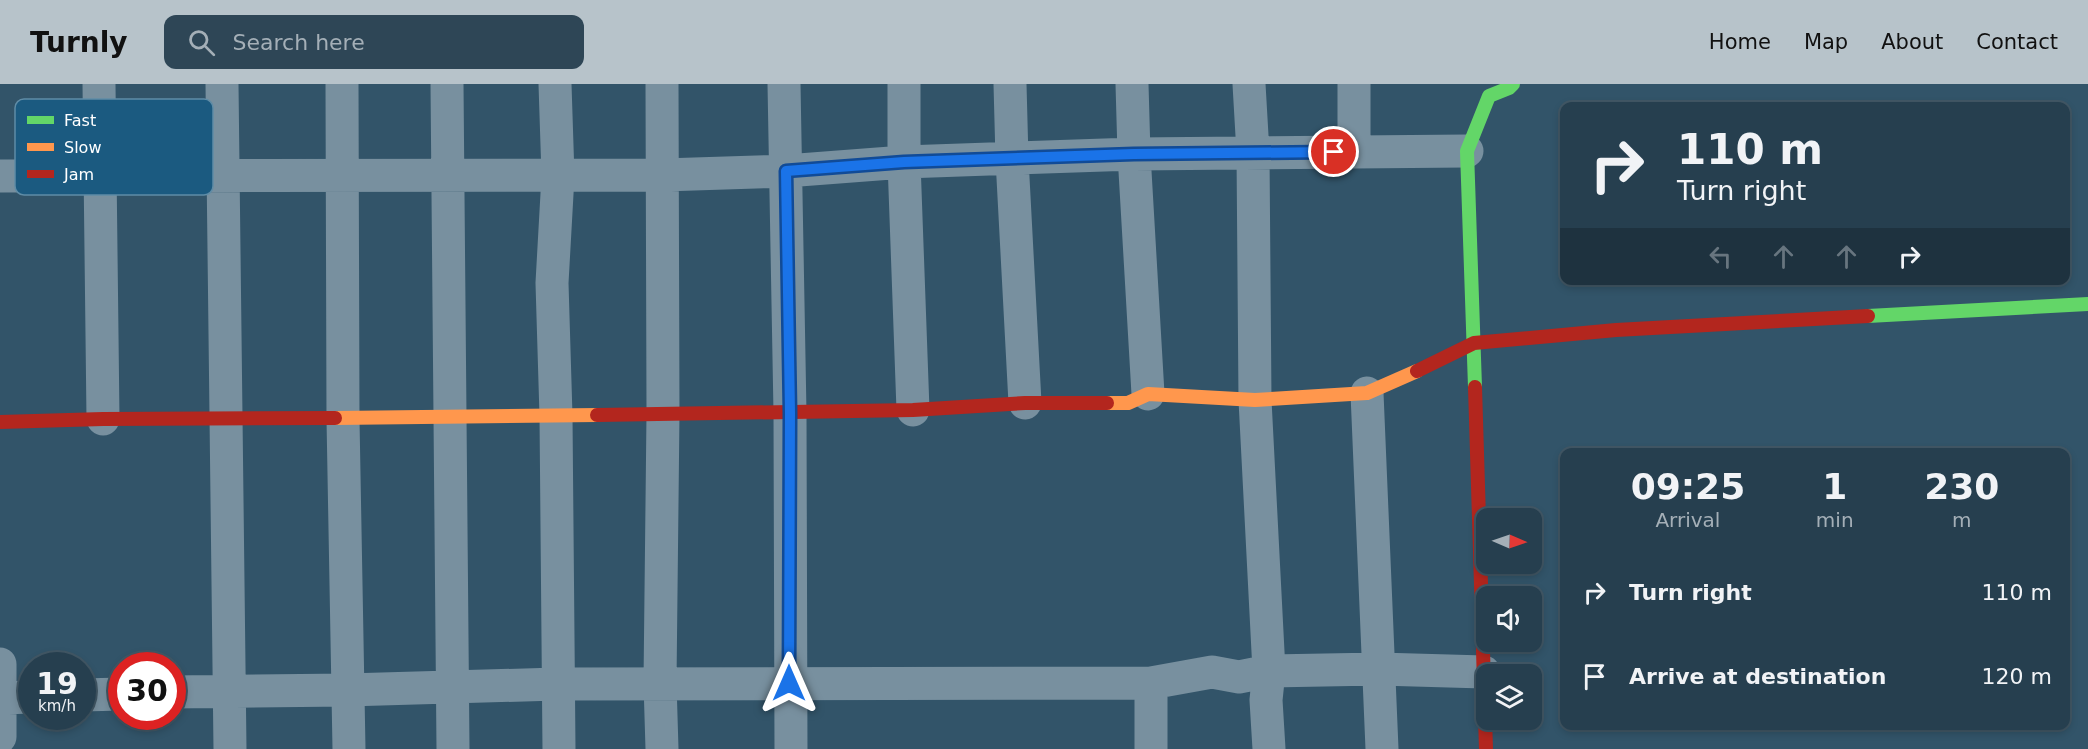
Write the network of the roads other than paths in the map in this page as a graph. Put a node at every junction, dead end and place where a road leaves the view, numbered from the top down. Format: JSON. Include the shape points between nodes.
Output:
{"nodes":[{"id":1,"x":99,"y":84,"type":"edge"},
{"id":2,"x":222,"y":84,"type":"edge"},
{"id":3,"x":342,"y":84,"type":"edge"},
{"id":4,"x":447,"y":84,"type":"edge"},
{"id":5,"x":555,"y":84,"type":"edge"},
{"id":6,"x":662,"y":84,"type":"edge"},
{"id":7,"x":784,"y":84,"type":"edge"},
{"id":8,"x":904,"y":84,"type":"edge"},
{"id":9,"x":1010,"y":84,"type":"edge"},
{"id":10,"x":1132,"y":84,"type":"edge"},
{"id":11,"x":1249,"y":84,"type":"edge"},
{"id":12,"x":1354,"y":84,"type":"edge"},
{"id":13,"x":1496,"y":88,"type":"edge"},
{"id":14,"x":99,"y":99,"type":"edge"},
{"id":15,"x":1467,"y":151,"type":"junction"},
{"id":16,"x":1354,"y":152,"type":"junction"},
{"id":17,"x":1253,"y":153,"type":"junction"},
{"id":18,"x":1134,"y":154,"type":"junction"},
{"id":19,"x":1012,"y":159,"type":"junction"},
{"id":20,"x":904,"y":162,"type":"junction"},
{"id":21,"x":786,"y":171,"type":"junction"},
{"id":22,"x":448,"y":174,"type":"junction"},
{"id":23,"x":213,"y":175,"type":"edge"},
{"id":24,"x":223,"y":175,"type":"junction"},
{"id":25,"x":343,"y":175,"type":"junction"},
{"id":26,"x":663,"y":175,"type":"junction"},
{"id":27,"x":0,"y":176,"type":"edge"},
{"id":28,"x":15,"y":176,"type":"edge"},
{"id":29,"x":558,"y":176,"type":"junction"},
{"id":30,"x":100,"y":195,"type":"edge"},
{"id":31,"x":2088,"y":304,"type":"edge"},
{"id":32,"x":1474,"y":343,"type":"junction"},
{"id":33,"x":1367,"y":393,"type":"junction"},
{"id":34,"x":1148,"y":394,"type":"junction"},
{"id":35,"x":1255,"y":400,"type":"junction"},
{"id":36,"x":1025,"y":403,"type":"junction"},
{"id":37,"x":913,"y":410,"type":"junction"},
{"id":38,"x":663,"y":413,"type":"junction"},
{"id":39,"x":790,"y":413,"type":"junction"},
{"id":40,"x":556,"y":416,"type":"junction"},
{"id":41,"x":451,"y":418,"type":"junction"},
{"id":42,"x":103,"y":419,"type":"junction"},
{"id":43,"x":343,"y":419,"type":"junction"},
{"id":44,"x":225,"y":420,"type":"junction"},
{"id":45,"x":0,"y":422,"type":"edge"},
{"id":46,"x":0,"y":664,"type":"edge"},
{"id":47,"x":1484,"y":664,"type":"edge"},
{"id":48,"x":1379,"y":669,"type":"junction"},
{"id":49,"x":1269,"y":671,"type":"junction"},
{"id":50,"x":1476,"y":672,"type":"edge"},
{"id":51,"x":660,"y":683,"type":"junction"},
{"id":52,"x":789,"y":683,"type":"junction"},
{"id":53,"x":1151,"y":683,"type":"junction"},
{"id":54,"x":557,"y":684,"type":"junction"},
{"id":55,"x":452,"y":687,"type":"junction"},
{"id":56,"x":229,"y":690,"type":"junction"},
{"id":57,"x":347,"y":690,"type":"junction"},
{"id":58,"x":186,"y":692,"type":"edge"},
{"id":59,"x":18,"y":697,"type":"edge"},
{"id":60,"x":1,"y":698,"type":"edge"},
{"id":61,"x":1486,"y":730,"type":"edge"},
{"id":62,"x":0,"y":737,"type":"edge"},
{"id":63,"x":230,"y":749,"type":"edge"},
{"id":64,"x":348,"y":749,"type":"edge"},
{"id":65,"x":453,"y":749,"type":"edge"},
{"id":66,"x":559,"y":749,"type":"edge"},
{"id":67,"x":663,"y":749,"type":"edge"},
{"id":68,"x":791,"y":749,"type":"edge"},
{"id":69,"x":1151,"y":749,"type":"edge"},
{"id":70,"x":1269,"y":749,"type":"edge"},
{"id":71,"x":1382,"y":749,"type":"edge"},
{"id":72,"x":1486,"y":749,"type":"edge"}],
"edges":[{"from":1,"to":14,"type":"street"},
{"from":2,"to":24,"type":"street"},
{"from":3,"to":25,"type":"street"},
{"from":4,"to":22,"type":"street"},
{"from":5,"to":29,"type":"street"},
{"from":6,"to":26,"type":"street"},
{"from":7,"to":21,"type":"street"},
{"from":8,"to":20,"type":"street"},
{"from":9,"to":19,"type":"street"},
{"from":10,"to":18,"type":"street"},
{"from":11,"to":17,"type":"street"},
{"from":12,"to":16,"type":"street"},
{"from":13,"to":15,"type":"street"},
{"from":15,"to":16,"type":"street"},
{"from":15,"to":32,"type":"street"},
{"from":16,"to":17,"type":"street"},
{"from":17,"to":18,"type":"street"},
{"from":17,"to":35,"type":"street"},
{"from":18,"to":19,"type":"street"},
{"from":18,"to":34,"type":"street"},
{"from":19,"to":20,"type":"street"},
{"from":19,"to":36,"type":"street"},
{"from":20,"to":21,"type":"street"},
{"from":20,"to":37,"type":"street"},
{"from":21,"to":26,"type":"street"},
{"from":21,"to":39,"type":"street"},
{"from":22,"to":25,"type":"street"},
{"from":22,"to":29,"type":"street"},
{"from":22,"to":41,"type":"street"},
{"from":23,"to":24,"type":"street"},
{"from":24,"to":25,"type":"street"},
{"from":24,"to":44,"type":"street"},
{"from":25,"to":43,"type":"street"},
{"from":26,"to":29,"type":"street"},
{"from":26,"to":38,"type":"street"},
{"from":27,"to":28,"type":"street"},
{"from":29,"to":40,"type":"street","via":[[552,284]]},
{"from":30,"to":42,"type":"street"},
{"from":31,"to":32,"type":"street","via":[[1616,330]]},
{"from":32,"to":33,"type":"street"},
{"from":32,"to":47,"type":"street"},
{"from":33,"to":35,"type":"street"},
{"from":33,"to":48,"type":"street"},
{"from":34,"to":35,"type":"street"},
{"from":34,"to":36,"type":"street","via":[[1128,403]]},
{"from":35,"to":49,"type":"street"},
{"from":36,"to":37,"type":"street"},
{"from":37,"to":39,"type":"street"},
{"from":38,"to":39,"type":"street"},
{"from":38,"to":40,"type":"street"},
{"from":38,"to":51,"type":"street"},
{"from":39,"to":52,"type":"street"},
{"from":40,"to":41,"type":"street"},
{"from":40,"to":54,"type":"street"},
{"from":41,"to":43,"type":"street"},
{"from":41,"to":55,"type":"street"},
{"from":42,"to":44,"type":"street"},
{"from":42,"to":45,"type":"street"},
{"from":43,"to":44,"type":"street"},
{"from":43,"to":57,"type":"street"},
{"from":44,"to":56,"type":"street"},
{"from":46,"to":60,"type":"street"},
{"from":48,"to":49,"type":"street"},
{"from":48,"to":50,"type":"street"},
{"from":48,"to":71,"type":"street"},
{"from":49,"to":53,"type":"street","via":[[1239,677],[1212,672]]},
{"from":49,"to":70,"type":"street"},
{"from":51,"to":52,"type":"street"},
{"from":51,"to":54,"type":"street"},
{"from":51,"to":67,"type":"street"},
{"from":52,"to":53,"type":"street"},
{"from":52,"to":68,"type":"street"},
{"from":53,"to":69,"type":"street"},
{"from":54,"to":55,"type":"street"},
{"from":54,"to":66,"type":"street"},
{"from":55,"to":57,"type":"street"},
{"from":55,"to":65,"type":"street"},
{"from":56,"to":57,"type":"street"},
{"from":56,"to":58,"type":"street"},
{"from":56,"to":63,"type":"street"},
{"from":57,"to":64,"type":"street"},
{"from":59,"to":60,"type":"street"},
{"from":60,"to":62,"type":"street"},
{"from":61,"to":72,"type":"street"}]}
